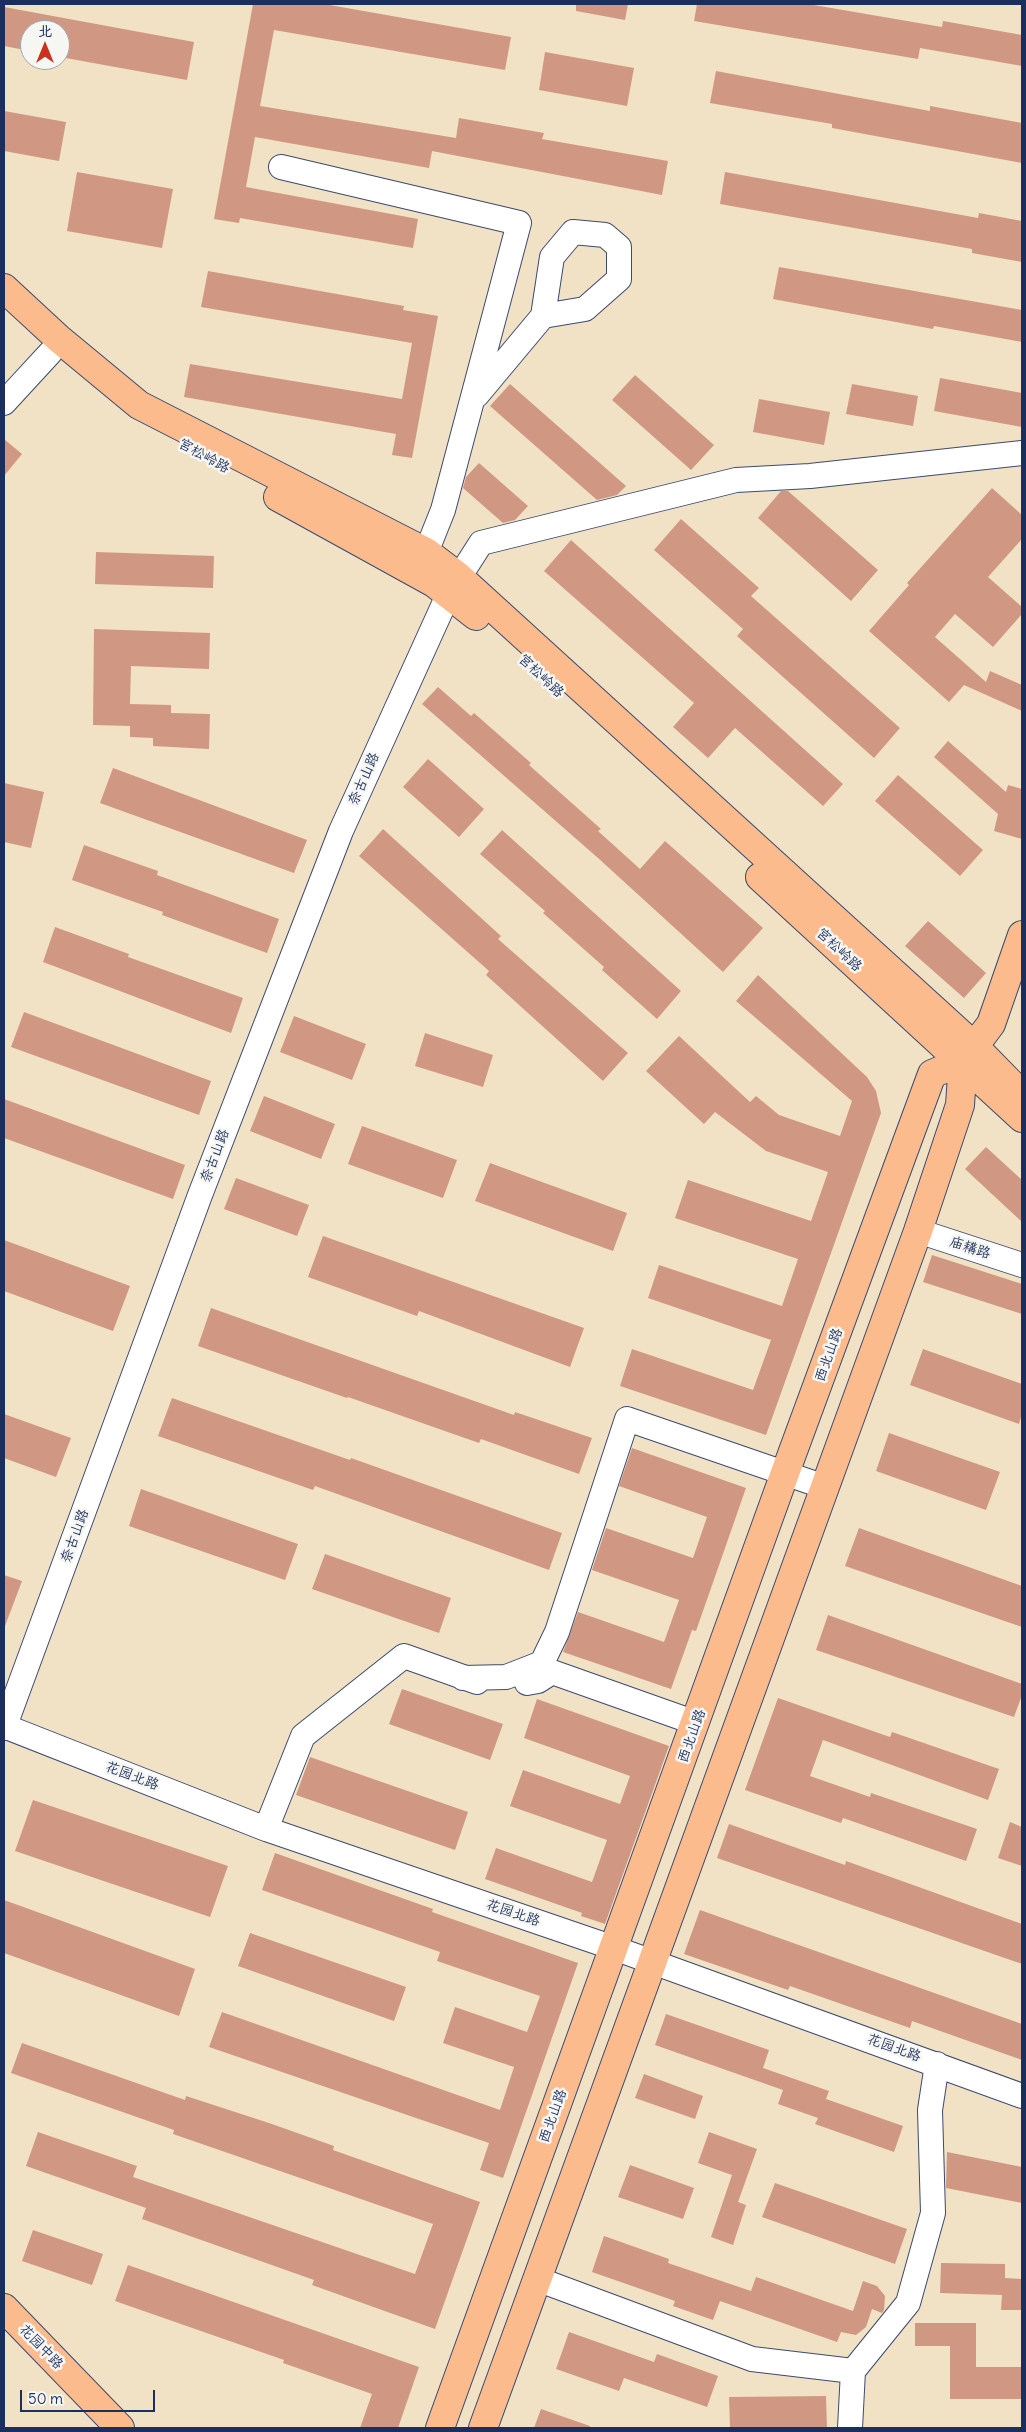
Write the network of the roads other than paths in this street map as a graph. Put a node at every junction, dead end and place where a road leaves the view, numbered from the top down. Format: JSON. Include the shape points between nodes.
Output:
{"nodes":[{"id":1,"x":281,"y":167,"type":"dead end"},
{"id":2,"x":4,"y":288,"type":"edge"},
{"id":3,"x":4,"y":310,"type":"edge"},
{"id":4,"x":543,"y":316,"type":"dead end"},
{"id":5,"x":50,"y":353,"type":"junction"},
{"id":6,"x":472,"y":400,"type":"junction"},
{"id":7,"x":4,"y":403,"type":"edge"},
{"id":8,"x":1022,"y":453,"type":"edge"},
{"id":9,"x":421,"y":563,"type":"junction"},
{"id":10,"x":454,"y":585,"type":"junction"},
{"id":11,"x":1022,"y":935,"type":"edge"},
{"id":12,"x":968,"y":1054,"type":"junction"},
{"id":13,"x":1022,"y":1095,"type":"edge"},
{"id":14,"x":1022,"y":1118,"type":"edge"},
{"id":15,"x":918,"y":1231,"type":"junction"},
{"id":16,"x":1022,"y":1264,"type":"edge"},
{"id":17,"x":785,"y":1473,"type":"junction"},
{"id":18,"x":826,"y":1487,"type":"junction"},
{"id":19,"x":463,"y":1678,"type":"junction"},
{"id":20,"x":696,"y":1723,"type":"junction"},
{"id":21,"x":4,"y":1727,"type":"edge"},
{"id":22,"x":266,"y":1829,"type":"junction"},
{"id":23,"x":614,"y":1948,"type":"junction"},
{"id":24,"x":653,"y":1962,"type":"junction"},
{"id":25,"x":937,"y":2064,"type":"junction"},
{"id":26,"x":1022,"y":2096,"type":"edge"},
{"id":27,"x":537,"y":2279,"type":"junction"},
{"id":28,"x":4,"y":2308,"type":"edge"},
{"id":29,"x":4,"y":2334,"type":"edge"},
{"id":30,"x":853,"y":2371,"type":"junction"},
{"id":31,"x":100,"y":2428,"type":"edge"},
{"id":32,"x":120,"y":2428,"type":"edge"},
{"id":33,"x":440,"y":2428,"type":"edge"},
{"id":34,"x":483,"y":2428,"type":"edge"},
{"id":35,"x":850,"y":2428,"type":"edge"}],
"edges":[{"from":1,"to":6,"type":"street","via":[[519,223]]},
{"from":2,"to":9,"type":"main road","via":[[138,405]]},
{"from":3,"to":5,"type":"main road","name":"宫松岭路"},
{"from":4,"to":6,"type":"street"},
{"from":5,"to":7,"type":"street"},
{"from":5,"to":9,"type":"main road","name":"宫松岭路","via":[[108,403]]},
{"from":6,"to":9,"type":"street","via":[[443,510]]},
{"from":8,"to":10,"type":"street","name":"奈古山路","via":[[810,476],[736,480],[481,544]]},
{"from":9,"to":10,"type":"main road","name":"宫松岭路"},
{"from":10,"to":12,"type":"main road","name":"宫松岭路"},
{"from":10,"to":21,"type":"street","name":"奈古山路","via":[[341,831],[200,1195]]},
{"from":11,"to":12,"type":"main road","name":"西北山路","via":[[991,1024]]},
{"from":12,"to":13,"type":"main road"},
{"from":12,"to":14,"type":"main road"},
{"from":12,"to":15,"type":"main road","via":[[960,1105]]},
{"from":12,"to":17,"type":"main road","name":"西北山路","via":[[932,1074]]},
{"from":15,"to":16,"type":"street","name":"庙耩路"},
{"from":15,"to":18,"type":"main road"},
{"from":17,"to":18,"type":"street"},
{"from":17,"to":19,"type":"street","via":[[627,1419],[557,1632],[542,1663],[506,1677]]},
{"from":17,"to":20,"type":"main road","name":"西北山路"},
{"from":18,"to":24,"type":"main road"},
{"from":19,"to":20,"type":"street","via":[[502,1688],[538,1681],[552,1672]]},
{"from":19,"to":22,"type":"street","via":[[404,1656],[303,1736]]},
{"from":20,"to":23,"type":"main road","name":"西北山路"},
{"from":21,"to":22,"type":"street","name":"花园北路"},
{"from":22,"to":23,"type":"street","name":"花园北路"},
{"from":23,"to":24,"type":"street","name":"花园北路"},
{"from":23,"to":33,"type":"main road","name":"西北山路"},
{"from":24,"to":25,"type":"street","name":"花园北路"},
{"from":24,"to":27,"type":"main road"},
{"from":25,"to":26,"type":"street","name":"花园北路"},
{"from":25,"to":30,"type":"street","via":[[930,2110],[933,2213],[908,2303]]},
{"from":27,"to":30,"type":"street","via":[[752,2359]]},
{"from":27,"to":34,"type":"main road"},
{"from":28,"to":32,"type":"main road","name":"花园中路"},
{"from":29,"to":31,"type":"main road"},
{"from":30,"to":35,"type":"street"}]}
